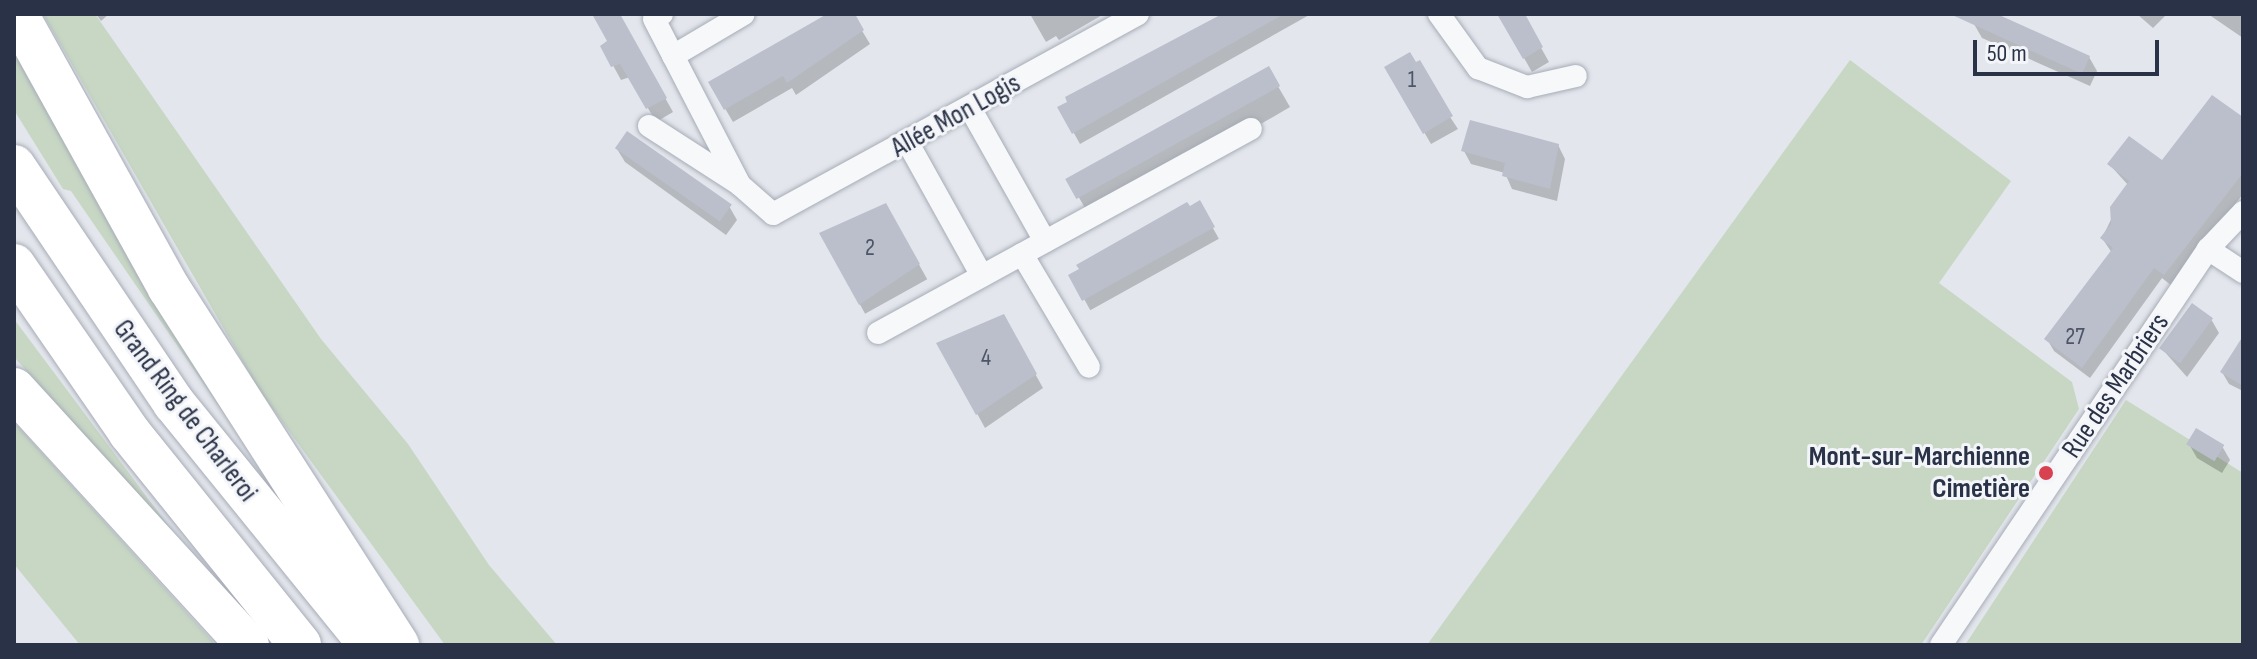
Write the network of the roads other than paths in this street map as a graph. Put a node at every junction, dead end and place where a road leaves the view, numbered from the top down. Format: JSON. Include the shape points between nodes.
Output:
{"nodes":[{"id":1,"x":17,"y":14,"type":"edge"},
{"id":2,"x":662,"y":14,"type":"edge"},
{"id":3,"x":744,"y":14,"type":"edge"},
{"id":4,"x":1138,"y":14,"type":"edge"},
{"id":5,"x":1439,"y":14,"type":"edge"},
{"id":6,"x":673,"y":56,"type":"junction"},
{"id":7,"x":1576,"y":76,"type":"dead end"},
{"id":8,"x":970,"y":108,"type":"junction"},
{"id":9,"x":649,"y":126,"type":"dead end"},
{"id":10,"x":1251,"y":129,"type":"dead end"},
{"id":11,"x":908,"y":143,"type":"junction"},
{"id":12,"x":14,"y":166,"type":"edge"},
{"id":13,"x":740,"y":185,"type":"junction"},
{"id":14,"x":2243,"y":212,"type":"edge"},
{"id":15,"x":1045,"y":241,"type":"junction"},
{"id":16,"x":2208,"y":249,"type":"junction"},
{"id":17,"x":1022,"y":254,"type":"junction"},
{"id":18,"x":14,"y":265,"type":"edge"},
{"id":19,"x":2243,"y":272,"type":"edge"},
{"id":20,"x":982,"y":276,"type":"junction"},
{"id":21,"x":878,"y":333,"type":"dead end"},
{"id":22,"x":1089,"y":367,"type":"dead end"},
{"id":23,"x":14,"y":389,"type":"edge"},
{"id":24,"x":248,"y":645,"type":"edge"},
{"id":25,"x":300,"y":645,"type":"edge"},
{"id":26,"x":370,"y":645,"type":"edge"},
{"id":27,"x":398,"y":645,"type":"edge"},
{"id":28,"x":1941,"y":645,"type":"edge"}],
"edges":[{"from":1,"to":27,"type":"highway","via":[[169,288]]},
{"from":2,"to":6,"type":"street","via":[[654,19]]},
{"from":3,"to":6,"type":"street"},
{"from":4,"to":8,"type":"street","name":"Allée Mon Logis"},
{"from":5,"to":7,"type":"street","via":[[1478,68],[1527,87]]},
{"from":6,"to":13,"type":"street"},
{"from":8,"to":11,"type":"street","name":"Allée Mon Logis"},
{"from":8,"to":15,"type":"street"},
{"from":9,"to":13,"type":"street"},
{"from":10,"to":15,"type":"street"},
{"from":11,"to":13,"type":"street","name":"Allée Mon Logis","via":[[773,214]]},
{"from":11,"to":20,"type":"street"},
{"from":12,"to":26,"type":"highway","name":"Grand Ring de Charleroi","via":[[174,403]]},
{"from":14,"to":16,"type":"street","name":"Rue des Marbriers"},
{"from":15,"to":17,"type":"street"},
{"from":16,"to":19,"type":"street"},
{"from":16,"to":28,"type":"street","name":"Rue des Marbriers"},
{"from":17,"to":20,"type":"street"},
{"from":17,"to":22,"type":"street"},
{"from":18,"to":25,"type":"highway","name":"Grand Ring de Charleroi","via":[[129,432]]},
{"from":20,"to":21,"type":"street"},
{"from":23,"to":24,"type":"highway"}]}
